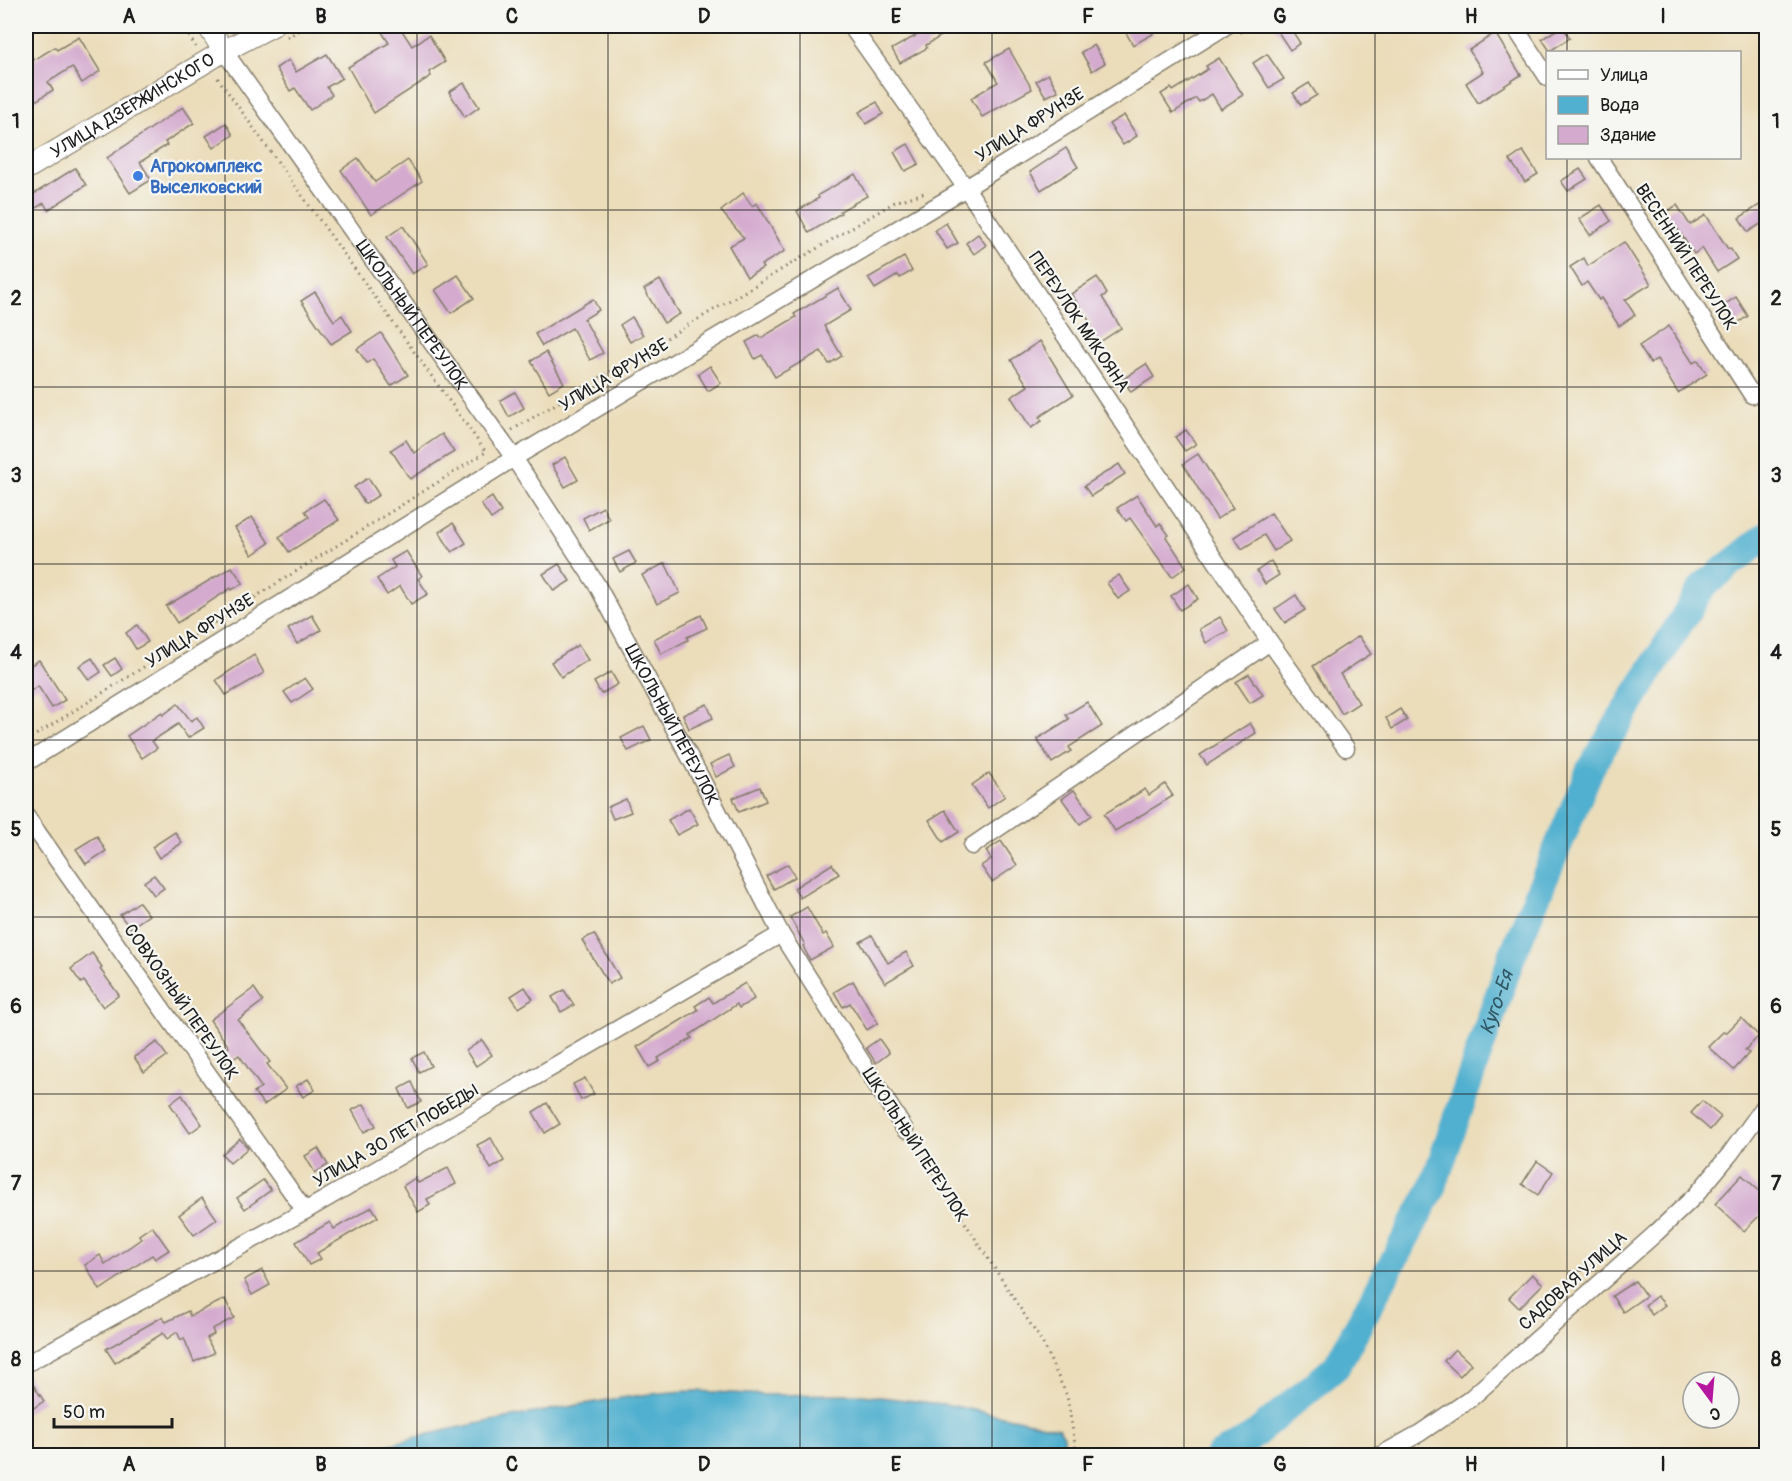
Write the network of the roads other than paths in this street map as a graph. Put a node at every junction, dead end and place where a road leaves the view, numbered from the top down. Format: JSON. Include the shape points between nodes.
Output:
{"nodes":[{"id":1,"x":208,"y":26,"type":"edge"},
{"id":2,"x":272,"y":26,"type":"edge"},
{"id":3,"x":851,"y":26,"type":"edge"},
{"id":4,"x":1226,"y":26,"type":"edge"},
{"id":5,"x":1514,"y":26,"type":"edge"},
{"id":6,"x":225,"y":51,"type":"junction"},
{"id":7,"x":1546,"y":75,"type":"edge"},
{"id":8,"x":1600,"y":159,"type":"edge"},
{"id":9,"x":26,"y":169,"type":"edge"},
{"id":10,"x":966,"y":188,"type":"junction"},
{"id":11,"x":1767,"y":390,"type":"edge"},
{"id":12,"x":514,"y":458,"type":"junction"},
{"id":13,"x":1270,"y":642,"type":"junction"},
{"id":14,"x":1346,"y":748,"type":"dead end"},
{"id":15,"x":26,"y":763,"type":"edge"},
{"id":16,"x":26,"y":816,"type":"edge"},
{"id":17,"x":972,"y":846,"type":"dead end"},
{"id":18,"x":781,"y":934,"type":"junction"},
{"id":19,"x":1767,"y":1104,"type":"edge"},
{"id":20,"x":905,"y":1130,"type":"road end"},
{"id":21,"x":306,"y":1211,"type":"junction"},
{"id":22,"x":26,"y":1364,"type":"edge"},
{"id":23,"x":1379,"y":1455,"type":"edge"}],
"edges":[{"from":1,"to":6,"type":"street","name":"ШКОЛЬНЫЙ ПЕРЕУЛОК"},
{"from":2,"to":6,"type":"street","name":"УЛИЦА ДЗЕРЖИНСКОГО"},
{"from":3,"to":10,"type":"street","name":"ПЕРЕУЛОК МИКОЯНА"},
{"from":4,"to":10,"type":"street","name":"УЛИЦА ФРУНЗЕ"},
{"from":5,"to":7,"type":"street"},
{"from":6,"to":9,"type":"street","name":"УЛИЦА ДЗЕРЖИНСКОГО"},
{"from":6,"to":12,"type":"street","name":"ШКОЛЬНЫЙ ПЕРЕУЛОК"},
{"from":8,"to":11,"type":"street","name":"ВЕСЕННИЙ ПЕРЕУЛОК","via":[[1752,395]]},
{"from":10,"to":12,"type":"street","name":"УЛИЦА ФРУНЗЕ"},
{"from":10,"to":13,"type":"street","name":"ПЕРЕУЛОК МИКОЯНА"},
{"from":12,"to":15,"type":"street","name":"УЛИЦА ФРУНЗЕ"},
{"from":12,"to":18,"type":"street","name":"ШКОЛЬНЫЙ ПЕРЕУЛОК","via":[[597,585]]},
{"from":13,"to":14,"type":"street","name":"ПЕРЕУЛОК МИКОЯНА"},
{"from":13,"to":17,"type":"street"},
{"from":16,"to":21,"type":"street","name":"СОВХОЗНЫЙ ПЕРЕУЛОК"},
{"from":18,"to":20,"type":"street","name":"ШКОЛЬНЫЙ ПЕРЕУЛОК"},
{"from":18,"to":21,"type":"street","name":"УЛИЦА 30 ЛЕТ ПОБЕДЫ"},
{"from":19,"to":23,"type":"street","name":"САДОВАЯ УЛИЦА","via":[[1696,1195],[1656,1233],[1470,1399]]},
{"from":21,"to":22,"type":"street","name":"УЛИЦА 30 ЛЕТ ПОБЕДЫ"}]}
